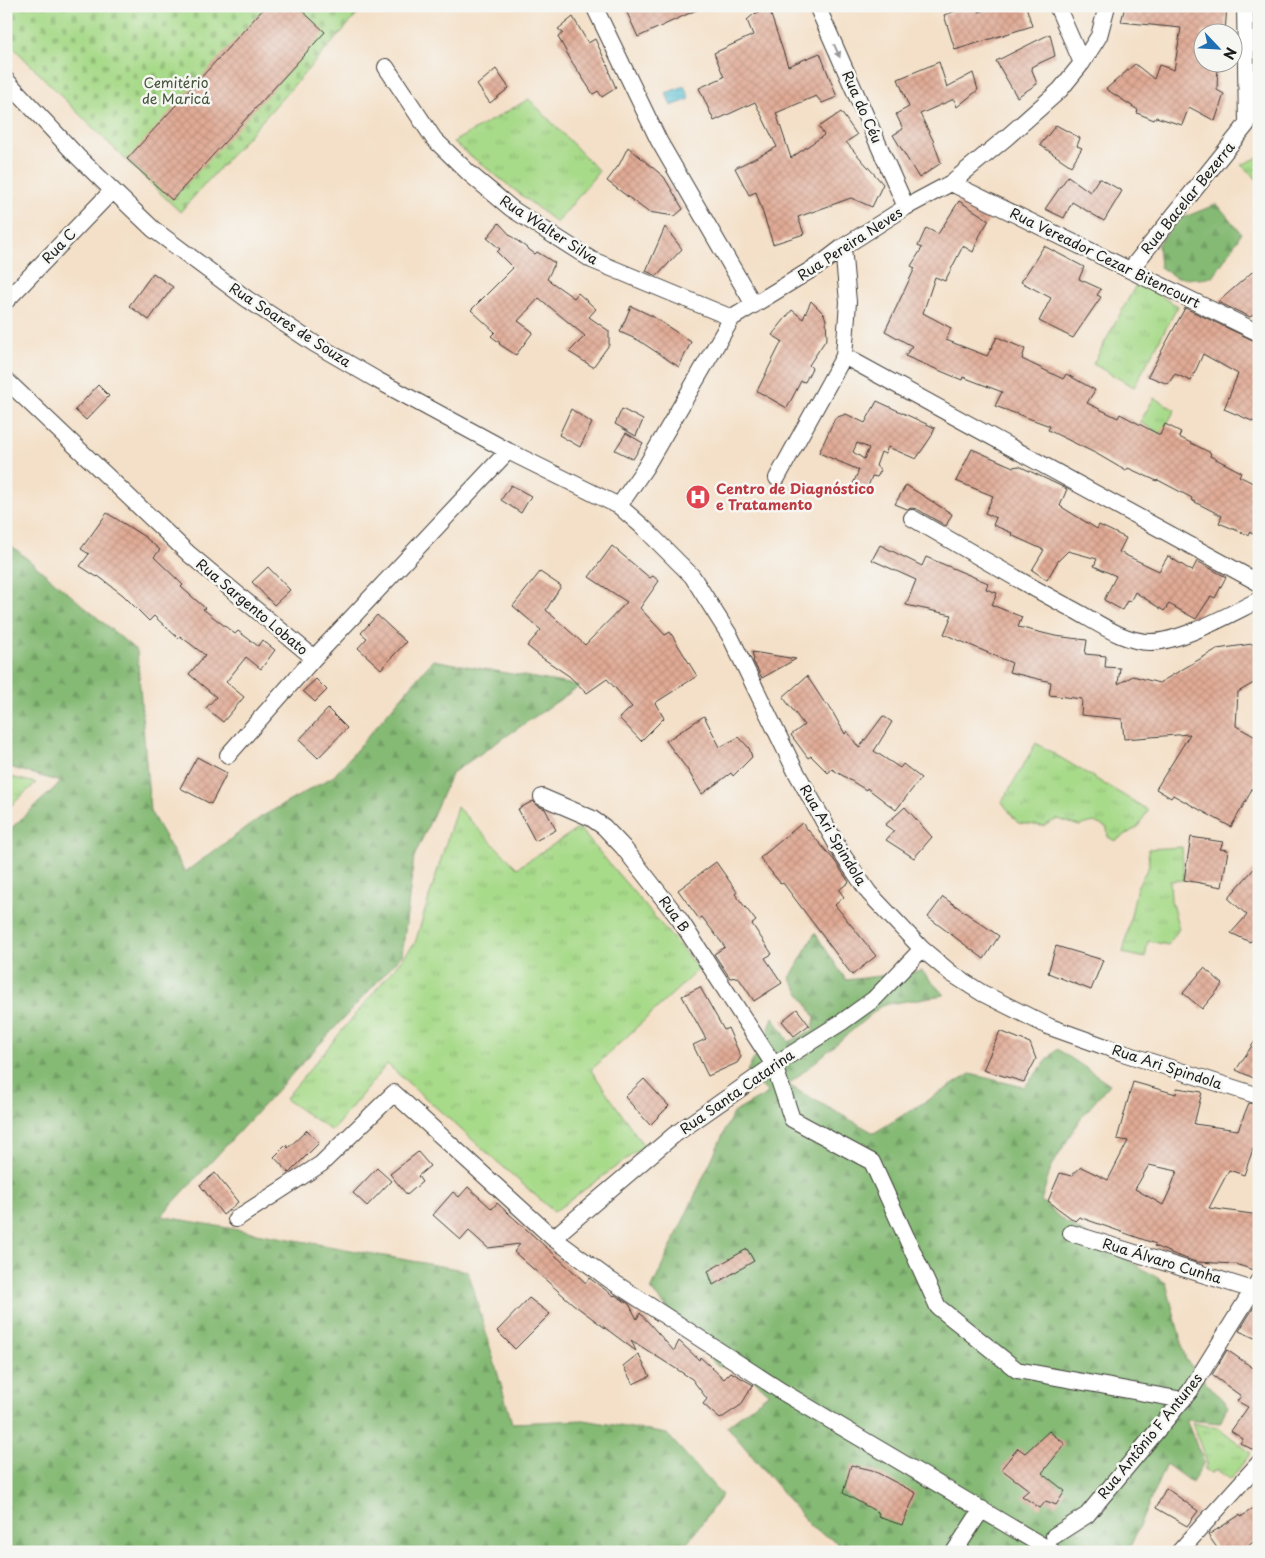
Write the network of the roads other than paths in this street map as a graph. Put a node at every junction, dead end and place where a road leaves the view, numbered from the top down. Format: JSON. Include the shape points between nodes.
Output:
{"nodes":[{"id":1,"x":594,"y":6,"type":"edge"},
{"id":2,"x":817,"y":6,"type":"edge"},
{"id":3,"x":1057,"y":6,"type":"edge"},
{"id":4,"x":1107,"y":6,"type":"edge"},
{"id":5,"x":1245,"y":6,"type":"edge"},
{"id":6,"x":1082,"y":63,"type":"junction"},
{"id":7,"x":386,"y":67,"type":"dead end"},
{"id":8,"x":6,"y":80,"type":"edge"},
{"id":9,"x":1259,"y":111,"type":"edge"},
{"id":10,"x":1247,"y":124,"type":"junction"},
{"id":11,"x":951,"y":183,"type":"junction"},
{"id":12,"x":112,"y":191,"type":"junction"},
{"id":13,"x":906,"y":207,"type":"junction"},
{"id":14,"x":843,"y":247,"type":"junction"},
{"id":15,"x":1130,"y":270,"type":"junction"},
{"id":16,"x":6,"y":301,"type":"edge"},
{"id":17,"x":754,"y":305,"type":"junction"},
{"id":18,"x":732,"y":318,"type":"junction"},
{"id":19,"x":1259,"y":333,"type":"edge"},
{"id":20,"x":844,"y":356,"type":"junction"},
{"id":21,"x":6,"y":380,"type":"edge"},
{"id":22,"x":508,"y":451,"type":"junction"},
{"id":23,"x":777,"y":478,"type":"dead end"},
{"id":24,"x":619,"y":506,"type":"junction"},
{"id":25,"x":912,"y":518,"type":"dead end"},
{"id":26,"x":1259,"y":583,"type":"edge"},
{"id":27,"x":1259,"y":600,"type":"edge"},
{"id":28,"x":314,"y":658,"type":"junction"},
{"id":29,"x":228,"y":755,"type":"dead end"},
{"id":30,"x":542,"y":797,"type":"dead end"},
{"id":31,"x":922,"y":949,"type":"junction"},
{"id":32,"x":774,"y":1065,"type":"junction"},
{"id":33,"x":1259,"y":1096,"type":"edge"},
{"id":34,"x":236,"y":1219,"type":"dead end"},
{"id":35,"x":1071,"y":1232,"type":"dead end"},
{"id":36,"x":553,"y":1238,"type":"junction"},
{"id":37,"x":1256,"y":1285,"type":"edge"},
{"id":38,"x":1183,"y":1400,"type":"junction"},
{"id":39,"x":1259,"y":1463,"type":"edge"},
{"id":40,"x":982,"y":1509,"type":"junction"},
{"id":41,"x":1054,"y":1544,"type":"edge"},
{"id":42,"x":954,"y":1552,"type":"edge"},
{"id":43,"x":1178,"y":1552,"type":"edge"}],
"edges":[{"from":1,"to":17,"type":"street","via":[[659,141]]},
{"from":2,"to":13,"type":"street","name":"Rua do Céu","one_way":true},
{"from":3,"to":6,"type":"street"},
{"from":4,"to":6,"type":"street","name":"Rua Pereira Neves","via":[[1099,36]]},
{"from":5,"to":10,"type":"street"},
{"from":6,"to":11,"type":"street","name":"Rua Pereira Neves","via":[[1060,90]]},
{"from":7,"to":18,"type":"street","name":"Rua Walter Silva","via":[[434,140],[512,209],[592,260]]},
{"from":8,"to":12,"type":"street","name":"Rua Soares de Souza"},
{"from":9,"to":10,"type":"street","name":"Rua Bacelar Bezerra"},
{"from":10,"to":15,"type":"street","name":"Rua Bacelar Bezerra"},
{"from":11,"to":13,"type":"street","name":"Rua Pereira Neves"},
{"from":11,"to":15,"type":"street","name":"Rua Vereador Cezar Bitencourt"},
{"from":12,"to":16,"type":"street","name":"Rua C"},
{"from":12,"to":22,"type":"street","name":"Rua Soares de Souza","via":[[154,229],[247,299],[377,380]]},
{"from":13,"to":14,"type":"street","name":"Rua Pereira Neves"},
{"from":14,"to":17,"type":"street","name":"Rua Pereira Neves"},
{"from":14,"to":20,"type":"street","via":[[848,302]]},
{"from":15,"to":19,"type":"street","name":"Rua Vereador Cezar Bitencourt"},
{"from":17,"to":18,"type":"street","name":"Rua Pereira Neves"},
{"from":18,"to":24,"type":"street","name":"Rua Pereira Neves","via":[[638,480]]},
{"from":20,"to":23,"type":"street"},
{"from":20,"to":26,"type":"street"},
{"from":21,"to":28,"type":"street","name":"Rua Sargento Lobato","via":[[189,554]]},
{"from":22,"to":24,"type":"street","name":"Rua Soares de Souza"},
{"from":22,"to":28,"type":"street","name":"Rua Sargento Lobato"},
{"from":24,"to":31,"type":"street","name":"Rua Ari Spindola","via":[[692,576],[730,636],[794,770],[842,854],[869,893]]},
{"from":25,"to":27,"type":"street","via":[[1025,584],[1137,641],[1168,640],[1183,635]]},
{"from":28,"to":29,"type":"street"},
{"from":30,"to":32,"type":"street","name":"Rua B","via":[[591,818],[623,847],[680,920]]},
{"from":31,"to":32,"type":"street","name":"Rua Santa Catarina","via":[[874,999]]},
{"from":31,"to":33,"type":"street","name":"Rua Ari Spindola","via":[[982,993],[1050,1027]]},
{"from":32,"to":36,"type":"street","name":"Rua Santa Catarina","via":[[674,1135]]},
{"from":32,"to":38,"type":"street","name":"Rua B","via":[[792,1119],[872,1162],[938,1307],[1017,1370]]},
{"from":34,"to":36,"type":"street","via":[[321,1164],[394,1093]]},
{"from":35,"to":37,"type":"street","name":"Rua Álvaro Cunha"},
{"from":36,"to":40,"type":"street","via":[[610,1280],[781,1391]]},
{"from":37,"to":38,"type":"street","name":"Rua Antônio F Antunes"},
{"from":38,"to":41,"type":"street","name":"Rua Antônio F Antunes","via":[[1087,1515]]},
{"from":39,"to":43,"type":"street"},
{"from":40,"to":41,"type":"street"},
{"from":40,"to":42,"type":"street"}]}
